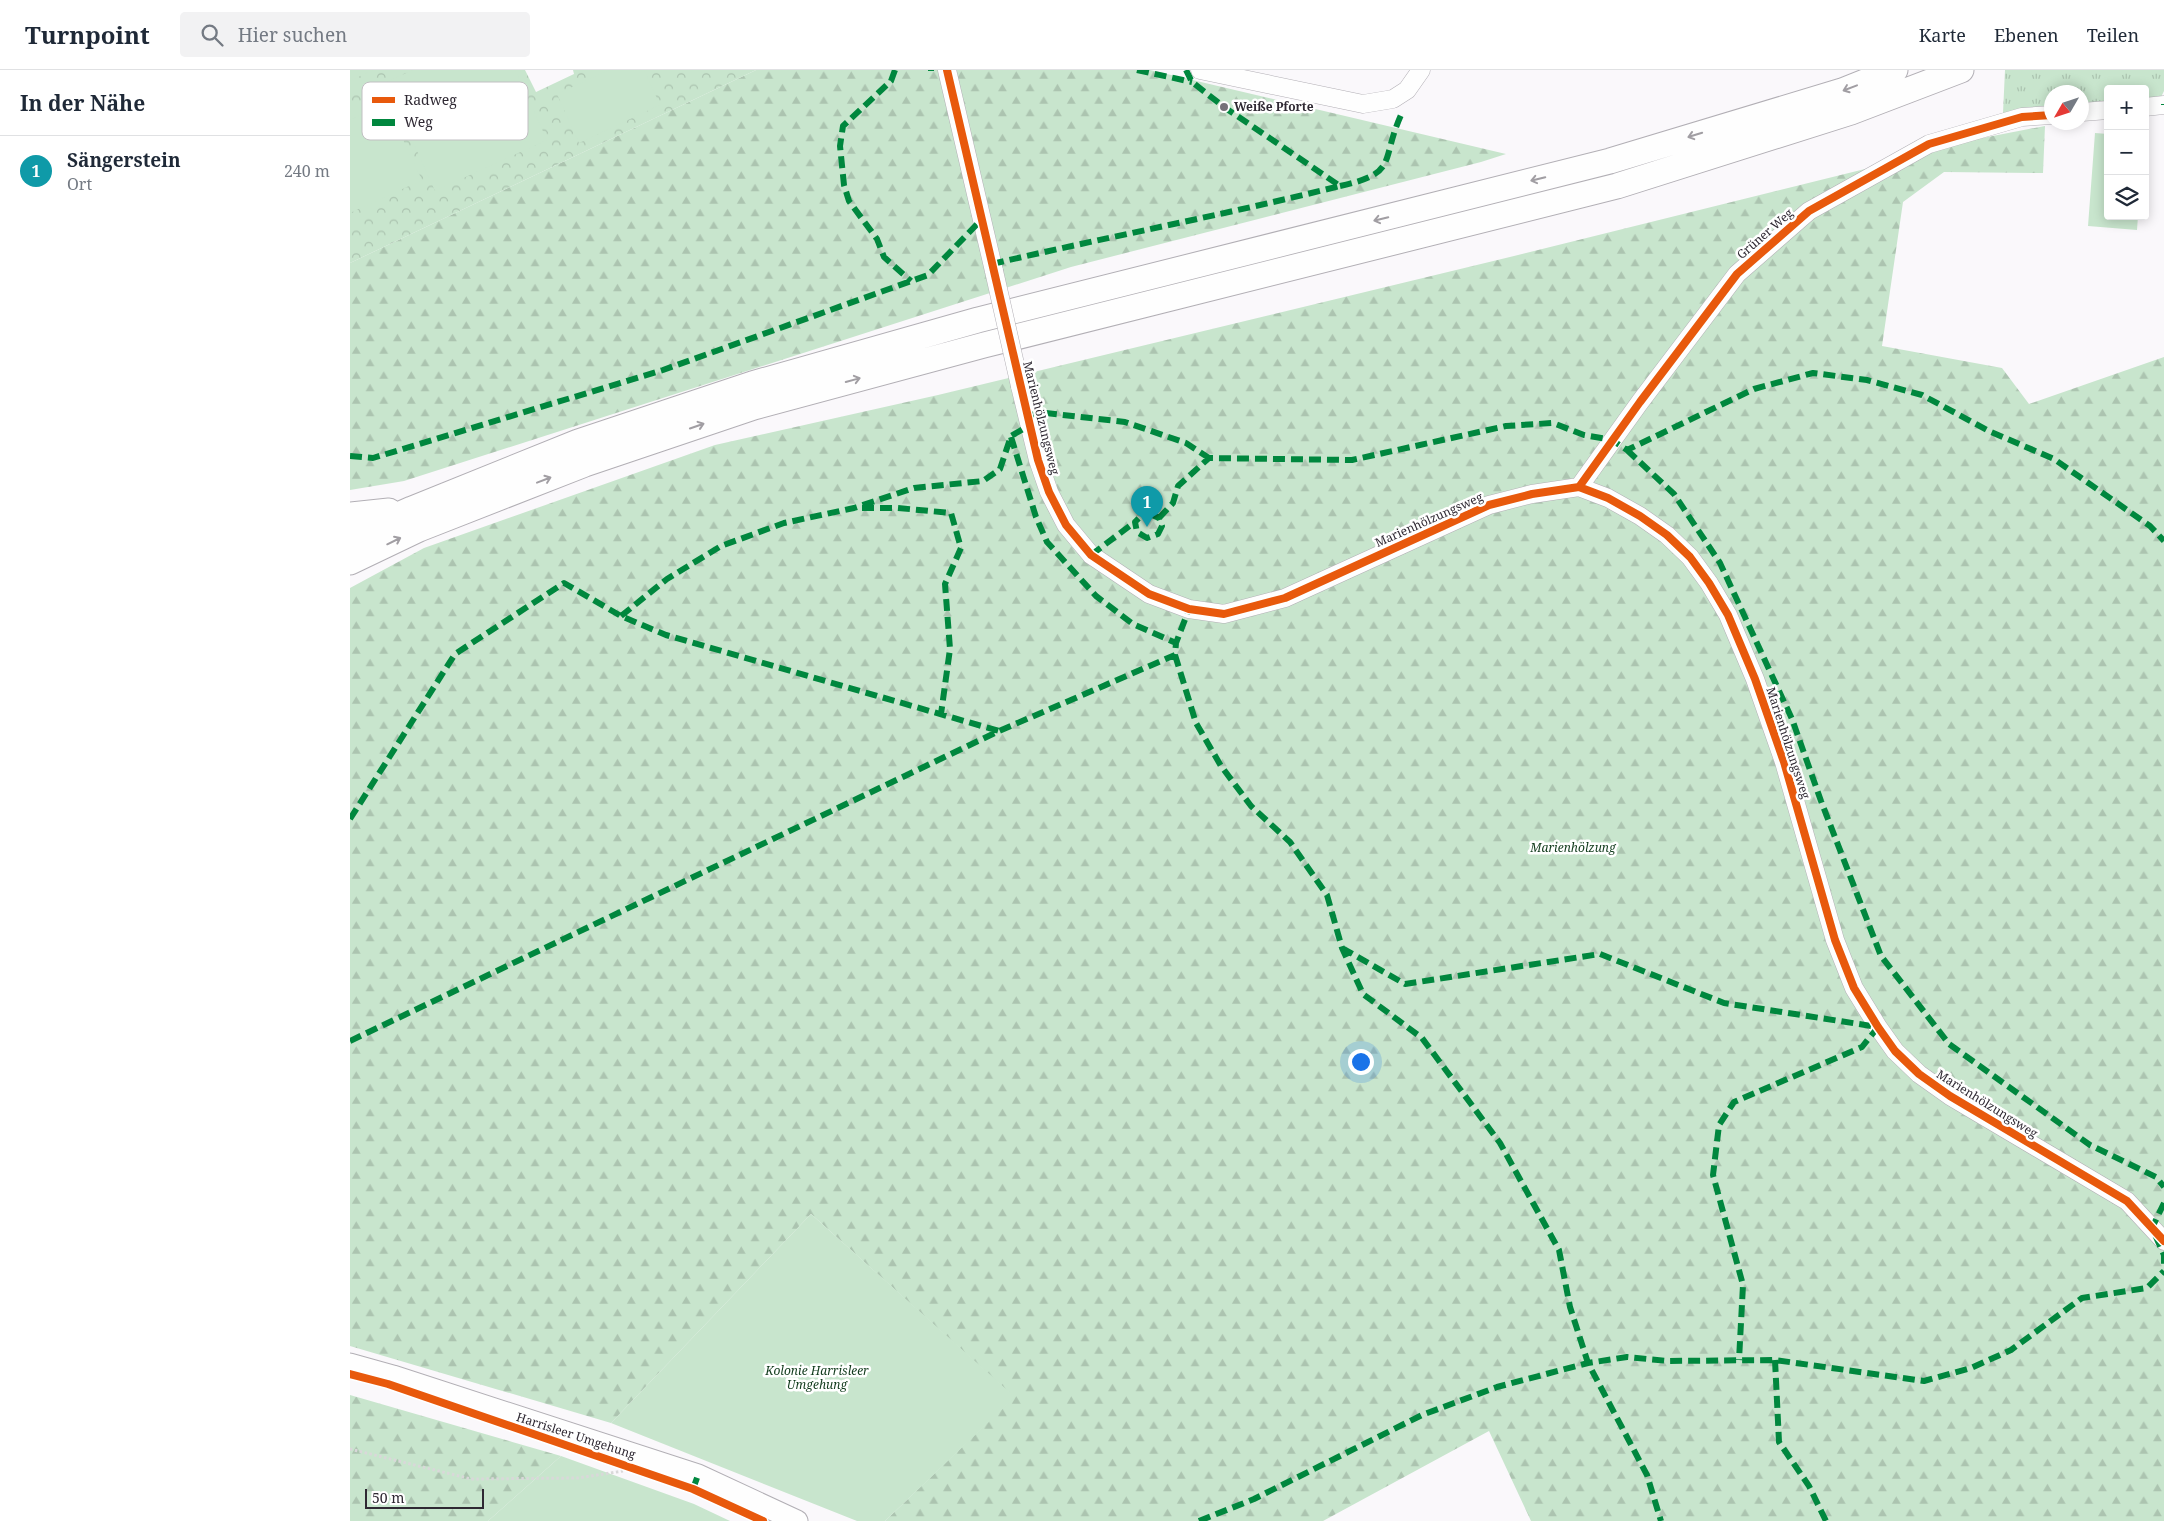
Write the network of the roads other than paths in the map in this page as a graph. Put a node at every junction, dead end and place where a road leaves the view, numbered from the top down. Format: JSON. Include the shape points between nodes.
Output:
{"nodes":[{"id":1,"x":947,"y":70,"type":"edge"},
{"id":2,"x":1200,"y":70,"type":"edge"},
{"id":3,"x":1421,"y":70,"type":"edge"},
{"id":4,"x":1896,"y":70,"type":"edge"},
{"id":5,"x":1961,"y":70,"type":"edge"},
{"id":6,"x":2164,"y":105,"type":"edge"},
{"id":7,"x":2149,"y":106,"type":"edge"},
{"id":8,"x":2104,"y":110,"type":"edge"},
{"id":9,"x":2089,"y":111,"type":"edge"},
{"id":10,"x":2044,"y":116,"type":"edge"},
{"id":11,"x":1579,"y":487,"type":"junction"},
{"id":12,"x":412,"y":508,"type":"junction"},
{"id":13,"x":350,"y":515,"type":"edge"},
{"id":14,"x":350,"y":536,"type":"edge"},
{"id":15,"x":350,"y":562,"type":"edge"},
{"id":16,"x":2158,"y":1227,"type":"edge"},
{"id":17,"x":2164,"y":1241,"type":"edge"},
{"id":18,"x":350,"y":1364,"type":"edge"},
{"id":19,"x":798,"y":1521,"type":"edge"}],
"edges":[{"from":1,"to":11,"type":"street","name":"Marienhölzungsweg","bridge":true,"via":[[1020,386],[1049,492],[1066,525],[1091,555],[1149,594],[1189,609],[1224,614],[1285,598],[1489,505]]},
{"from":2,"to":3,"type":"street","via":[[1362,104],[1393,99],[1407,90]]},
{"from":4,"to":12,"type":"highway","one_way":true,"via":[[1842,91],[1610,161],[978,320],[752,384],[578,442]]},
{"from":15,"to":5,"type":"highway","one_way":true,"via":[[419,529],[585,464],[754,406],[1002,340],[1617,186],[1851,112]]},
{"from":6,"to":7,"type":"street"},
{"from":8,"to":9,"type":"street"},
{"from":10,"to":11,"type":"street","name":"Grüner Weg","via":[[2022,117],[1929,144],[1809,211],[1736,274]]},
{"from":11,"to":16,"type":"street","name":"Marienhölzungsweg","via":[[1608,498],[1667,535],[1690,557],[1728,615],[1784,762],[1835,940],[1854,988],[1895,1051],[1919,1074],[1950,1096],[2127,1201]]},
{"from":12,"to":13,"type":"highway"},
{"from":12,"to":14,"type":"highway"},
{"from":16,"to":17,"type":"street","name":"Marienhölzungsweg"},
{"from":18,"to":19,"type":"main road","name":"Harrisleer Umgehung","via":[[698,1475]]}]}
